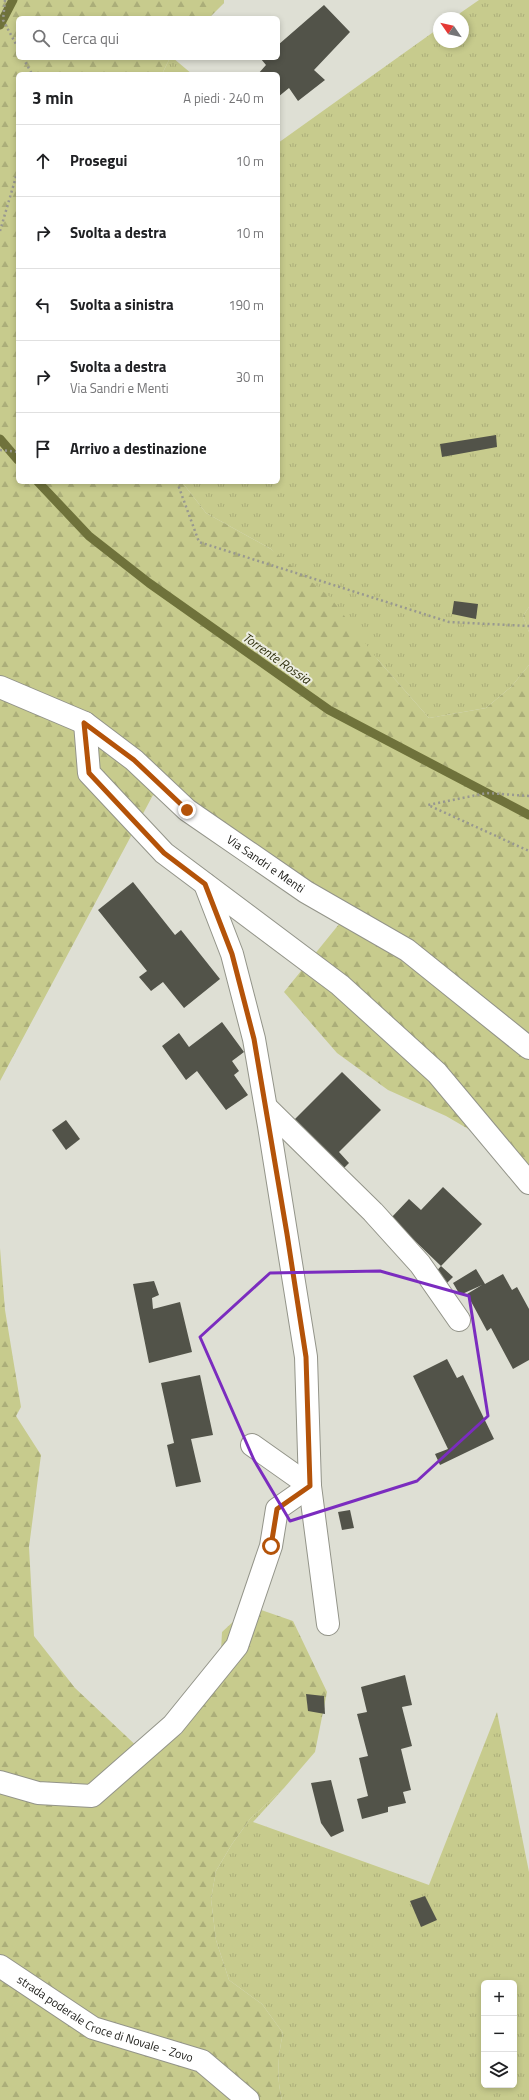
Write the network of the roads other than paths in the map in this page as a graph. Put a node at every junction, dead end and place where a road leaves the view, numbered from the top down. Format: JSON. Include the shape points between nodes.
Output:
{"nodes":[{"id":1,"x":0,"y":687,"type":"edge"},
{"id":2,"x":84,"y":723,"type":"junction"},
{"id":3,"x":205,"y":884,"type":"junction"},
{"id":4,"x":529,"y":1048,"type":"edge"},
{"id":5,"x":266,"y":1107,"type":"junction"},
{"id":6,"x":529,"y":1183,"type":"edge"},
{"id":7,"x":459,"y":1320,"type":"dead end"},
{"id":8,"x":252,"y":1445,"type":"dead end"},
{"id":9,"x":310,"y":1486,"type":"junction"},
{"id":10,"x":328,"y":1624,"type":"dead end"},
{"id":11,"x":0,"y":1782,"type":"edge"},
{"id":12,"x":0,"y":1966,"type":"edge"},
{"id":13,"x":248,"y":2100,"type":"edge"}],
"edges":[{"from":1,"to":2,"type":"street","name":"Via Sandri e Menti"},
{"from":2,"to":3,"type":"street","via":[[89,773],[164,853]]},
{"from":2,"to":4,"type":"street","name":"Via Sandri e Menti","via":[[134,760],[187,810],[306,892],[407,950]]},
{"from":3,"to":5,"type":"street","via":[[232,954],[254,1039]]},
{"from":3,"to":6,"type":"street","via":[[340,985],[436,1073]]},
{"from":5,"to":7,"type":"street","via":[[373,1212],[420,1264]]},
{"from":5,"to":9,"type":"street","via":[[306,1357]]},
{"from":8,"to":9,"type":"street"},
{"from":9,"to":10,"type":"street"},
{"from":9,"to":11,"type":"street","via":[[277,1509],[271,1546],[238,1646],[173,1725],[92,1796],[38,1793]]},
{"from":12,"to":13,"type":"street","name":"strada poderale Croce di Novale - Zovo","via":[[93,2028],[202,2061]]}]}
